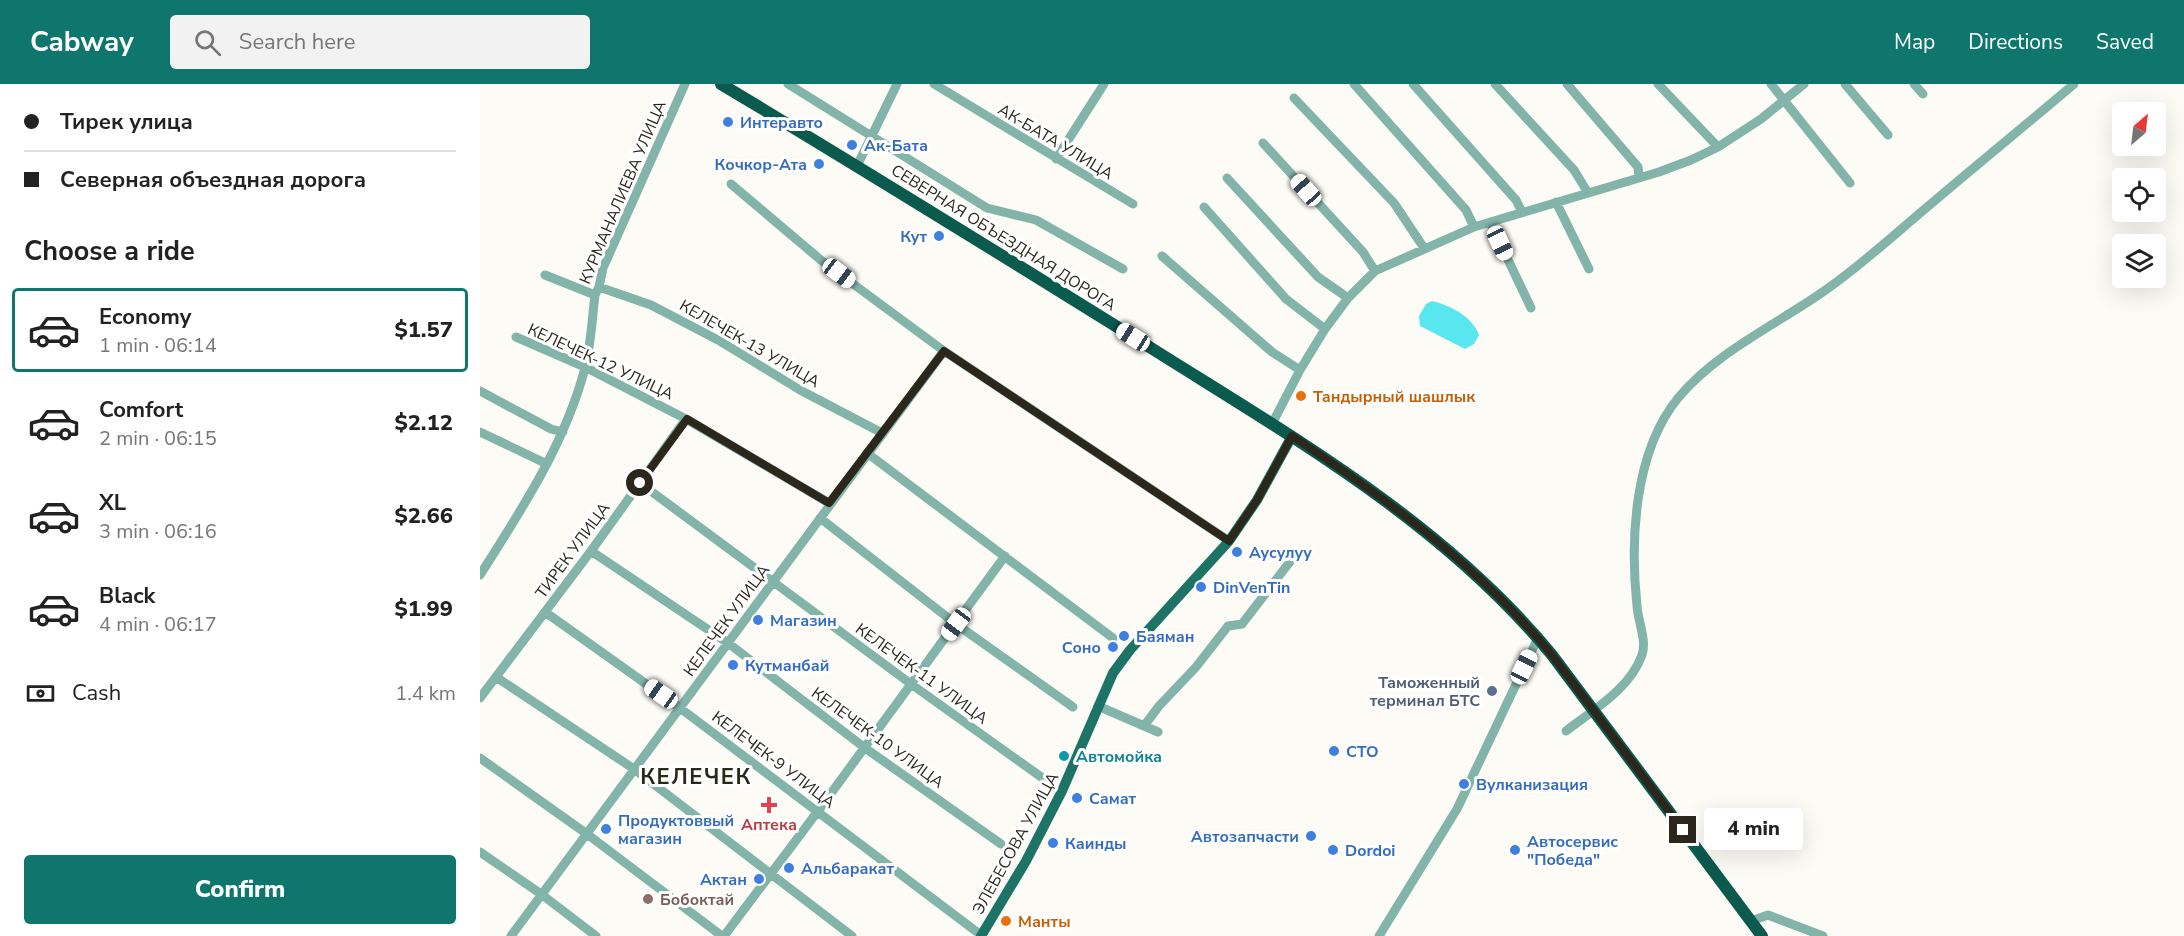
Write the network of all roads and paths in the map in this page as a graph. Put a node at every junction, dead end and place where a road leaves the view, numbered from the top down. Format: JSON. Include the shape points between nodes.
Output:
{"nodes":[{"id":1,"x":685,"y":84,"type":"edge"},
{"id":2,"x":721,"y":84,"type":"edge"},
{"id":3,"x":788,"y":84,"type":"edge"},
{"id":4,"x":897,"y":84,"type":"edge"},
{"id":5,"x":934,"y":84,"type":"edge"},
{"id":6,"x":1104,"y":84,"type":"edge"},
{"id":7,"x":1354,"y":84,"type":"edge"},
{"id":8,"x":1413,"y":84,"type":"edge"},
{"id":9,"x":1495,"y":84,"type":"edge"},
{"id":10,"x":1567,"y":84,"type":"edge"},
{"id":11,"x":1658,"y":84,"type":"edge"},
{"id":12,"x":1771,"y":84,"type":"edge"},
{"id":13,"x":1804,"y":84,"type":"edge"},
{"id":14,"x":1845,"y":84,"type":"edge"},
{"id":15,"x":1914,"y":84,"type":"edge"},
{"id":16,"x":2074,"y":84,"type":"edge"},
{"id":17,"x":1923,"y":94,"type":"dead end"},
{"id":18,"x":1294,"y":98,"type":"dead end"},
{"id":19,"x":1784,"y":102,"type":"junction"},
{"id":20,"x":872,"y":135,"type":"junction"},
{"id":21,"x":1888,"y":135,"type":"dead end"},
{"id":22,"x":1263,"y":143,"type":"dead end"},
{"id":23,"x":1719,"y":147,"type":"junction"},
{"id":24,"x":1056,"y":159,"type":"junction"},
{"id":25,"x":857,"y":166,"type":"junction"},
{"id":26,"x":1639,"y":177,"type":"junction"},
{"id":27,"x":1227,"y":178,"type":"dead end"},
{"id":28,"x":1850,"y":183,"type":"dead end"},
{"id":29,"x":731,"y":184,"type":"dead end"},
{"id":30,"x":1588,"y":193,"type":"junction"},
{"id":31,"x":1556,"y":202,"type":"junction"},
{"id":32,"x":1133,"y":204,"type":"dead end"},
{"id":33,"x":1204,"y":207,"type":"dead end"},
{"id":34,"x":1522,"y":212,"type":"junction"},
{"id":35,"x":1490,"y":222,"type":"junction"},
{"id":36,"x":1474,"y":227,"type":"junction"},
{"id":37,"x":1424,"y":248,"type":"junction"},
{"id":38,"x":1162,"y":256,"type":"dead end"},
{"id":39,"x":1123,"y":269,"type":"dead end"},
{"id":40,"x":1589,"y":269,"type":"dead end"},
{"id":41,"x":1375,"y":271,"type":"junction"},
{"id":42,"x":545,"y":276,"type":"dead end"},
{"id":43,"x":597,"y":291,"type":"junction"},
{"id":44,"x":1348,"y":298,"type":"junction"},
{"id":45,"x":1531,"y":308,"type":"dead end"},
{"id":46,"x":1325,"y":329,"type":"junction"},
{"id":47,"x":516,"y":337,"type":"dead end"},
{"id":48,"x":944,"y":351,"type":"junction"},
{"id":49,"x":585,"y":367,"type":"junction"},
{"id":50,"x":1300,"y":370,"type":"junction"},
{"id":51,"x":480,"y":391,"type":"edge"},
{"id":52,"x":687,"y":419,"type":"junction"},
{"id":53,"x":1272,"y":424,"type":"junction"},
{"id":54,"x":480,"y":432,"type":"edge"},
{"id":55,"x":563,"y":432,"type":"junction"},
{"id":56,"x":882,"y":433,"type":"junction"},
{"id":57,"x":1292,"y":436,"type":"junction"},
{"id":58,"x":867,"y":453,"type":"junction"},
{"id":59,"x":547,"y":464,"type":"junction"},
{"id":60,"x":640,"y":483,"type":"junction"},
{"id":61,"x":829,"y":503,"type":"junction"},
{"id":62,"x":820,"y":518,"type":"junction"},
{"id":63,"x":1229,"y":541,"type":"junction"},
{"id":64,"x":591,"y":551,"type":"junction"},
{"id":65,"x":1005,"y":556,"type":"junction"},
{"id":66,"x":1292,"y":559,"type":"dead end"},
{"id":67,"x":480,"y":575,"type":"edge"},
{"id":68,"x":772,"y":582,"type":"junction"},
{"id":69,"x":545,"y":612,"type":"junction"},
{"id":70,"x":956,"y":624,"type":"junction"},
{"id":71,"x":1113,"y":638,"type":"dead end"},
{"id":72,"x":1538,"y":638,"type":"junction"},
{"id":73,"x":728,"y":644,"type":"junction"},
{"id":74,"x":496,"y":676,"type":"junction"},
{"id":75,"x":910,"y":684,"type":"junction"},
{"id":76,"x":480,"y":698,"type":"edge"},
{"id":77,"x":1098,"y":706,"type":"junction"},
{"id":78,"x":1073,"y":707,"type":"dead end"},
{"id":79,"x":680,"y":708,"type":"junction"},
{"id":80,"x":1144,"y":726,"type":"junction"},
{"id":81,"x":1566,"y":731,"type":"dead end"},
{"id":82,"x":1158,"y":732,"type":"dead end"},
{"id":83,"x":865,"y":748,"type":"junction"},
{"id":84,"x":480,"y":758,"type":"edge"},
{"id":85,"x":634,"y":769,"type":"junction"},
{"id":86,"x":1044,"y":779,"type":"dead end"},
{"id":87,"x":818,"y":811,"type":"junction"},
{"id":88,"x":587,"y":834,"type":"junction"},
{"id":89,"x":1001,"y":844,"type":"dead end"},
{"id":90,"x":480,"y":852,"type":"edge"},
{"id":91,"x":770,"y":874,"type":"junction"},
{"id":92,"x":541,"y":894,"type":"junction"},
{"id":93,"x":1751,"y":921,"type":"junction"},
{"id":94,"x":511,"y":936,"type":"edge"},
{"id":95,"x":596,"y":936,"type":"edge"},
{"id":96,"x":723,"y":936,"type":"edge"},
{"id":97,"x":852,"y":936,"type":"edge"},
{"id":98,"x":981,"y":936,"type":"edge"},
{"id":99,"x":1378,"y":936,"type":"edge"},
{"id":100,"x":1762,"y":936,"type":"edge"},
{"id":101,"x":1823,"y":936,"type":"edge"}],
"edges":[{"from":1,"to":43,"type":"street","name":"КУРМАНАЛИЕВА УЛИЦА","via":[[603,268]]},
{"from":2,"to":25,"type":"highway","name":"СЕВЕРНАЯ ОБЪЕЗДНАЯ ДОРОГА"},
{"from":3,"to":20,"type":"street"},
{"from":4,"to":20,"type":"street"},
{"from":5,"to":24,"type":"street","name":"АК-БАТА УЛИЦА"},
{"from":6,"to":24,"type":"street"},
{"from":7,"to":36,"type":"street","via":[[1467,210]]},
{"from":8,"to":34,"type":"street","via":[[1516,200]]},
{"from":9,"to":30,"type":"street","via":[[1574,170]]},
{"from":10,"to":26,"type":"street","via":[[1638,167]]},
{"from":11,"to":23,"type":"street"},
{"from":12,"to":19,"type":"street"},
{"from":13,"to":19,"type":"street"},
{"from":14,"to":21,"type":"street"},
{"from":15,"to":17,"type":"street"},
{"from":16,"to":81,"type":"street","via":[[1837,282],[1705,371],[1678,399],[1659,426],[1642,476],[1634,538],[1642,654],[1617,691]]},
{"from":18,"to":37,"type":"street","via":[[1394,203]]},
{"from":19,"to":23,"type":"street"},
{"from":19,"to":28,"type":"street"},
{"from":20,"to":25,"type":"street"},
{"from":20,"to":39,"type":"street","via":[[987,208],[1036,220]]},
{"from":22,"to":41,"type":"street","via":[[1363,252]]},
{"from":23,"to":26,"type":"street"},
{"from":24,"to":32,"type":"street","name":"АК-БАТА УЛИЦА"},
{"from":25,"to":53,"type":"highway","name":"СЕВЕРНАЯ ОБЪЕЗДНАЯ ДОРОГА"},
{"from":26,"to":30,"type":"street"},
{"from":27,"to":44,"type":"street","via":[[1318,277]]},
{"from":29,"to":48,"type":"street","via":[[822,261]]},
{"from":30,"to":31,"type":"street"},
{"from":31,"to":34,"type":"street"},
{"from":31,"to":40,"type":"street"},
{"from":33,"to":46,"type":"street","via":[[1286,299]]},
{"from":34,"to":35,"type":"street"},
{"from":35,"to":36,"type":"street"},
{"from":35,"to":45,"type":"street"},
{"from":36,"to":37,"type":"street"},
{"from":37,"to":41,"type":"street"},
{"from":38,"to":50,"type":"street","via":[[1272,352]]},
{"from":41,"to":44,"type":"street"},
{"from":42,"to":43,"type":"street","name":"КЕЛЕЧЕК-13 УЛИЦА"},
{"from":43,"to":49,"type":"street","name":"КУРМАНАЛИЕВА УЛИЦА"},
{"from":43,"to":56,"type":"street","name":"КЕЛЕЧЕК-13 УЛИЦА","via":[[651,305]]},
{"from":44,"to":46,"type":"street"},
{"from":46,"to":50,"type":"street"},
{"from":47,"to":49,"type":"street","name":"КЕЛЕЧЕК-12 УЛИЦА"},
{"from":48,"to":56,"type":"street","name":"КЕЛЕЧЕК УЛИЦА"},
{"from":48,"to":63,"type":"street"},
{"from":49,"to":52,"type":"street","name":"КЕЛЕЧЕК-12 УЛИЦА"},
{"from":49,"to":55,"type":"street","name":"КУРМАНАЛИЕВА УЛИЦА"},
{"from":50,"to":53,"type":"street"},
{"from":51,"to":55,"type":"street"},
{"from":52,"to":60,"type":"street","name":"ТИРЕК УЛИЦА"},
{"from":52,"to":61,"type":"street","name":"КЕЛЕЧЕК-12 УЛИЦА"},
{"from":53,"to":57,"type":"highway","name":"СЕВЕРНАЯ ОБЪЕЗДНАЯ ДОРОГА"},
{"from":54,"to":59,"type":"street"},
{"from":55,"to":59,"type":"street","name":"КУРМАНАЛИЕВА УЛИЦА"},
{"from":56,"to":58,"type":"street","name":"КЕЛЕЧЕК УЛИЦА"},
{"from":57,"to":63,"type":"main road","name":"ЭЛЕБЕСОВА УЛИЦА"},
{"from":57,"to":72,"type":"highway","name":"СЕВЕРНАЯ ОБЪЕЗДНАЯ ДОРОГА","via":[[1368,487],[1460,559]]},
{"from":58,"to":61,"type":"street","name":"КЕЛЕЧЕК УЛИЦА"},
{"from":58,"to":65,"type":"street"},
{"from":59,"to":67,"type":"street","name":"КУРМАНАЛИЕВА УЛИЦА"},
{"from":60,"to":64,"type":"street","name":"ТИРЕК УЛИЦА"},
{"from":60,"to":68,"type":"street","name":"КЕЛЕЧЕК-11 УЛИЦА"},
{"from":61,"to":62,"type":"street","name":"КЕЛЕЧЕК УЛИЦА"},
{"from":62,"to":68,"type":"street","name":"КЕЛЕЧЕК УЛИЦА"},
{"from":62,"to":70,"type":"street"},
{"from":63,"to":77,"type":"main road","name":"ЭЛЕБЕСОВА УЛИЦА","via":[[1130,650],[1113,673]]},
{"from":64,"to":69,"type":"street","name":"ТИРЕК УЛИЦА"},
{"from":64,"to":73,"type":"street","name":"КЕЛЕЧЕК-10 УЛИЦА"},
{"from":65,"to":70,"type":"street"},
{"from":65,"to":71,"type":"street"},
{"from":66,"to":80,"type":"street","via":[[1242,624],[1228,626]]},
{"from":68,"to":73,"type":"street","name":"КЕЛЕЧЕК УЛИЦА"},
{"from":68,"to":75,"type":"street","name":"КЕЛЕЧЕК-11 УЛИЦА"},
{"from":69,"to":74,"type":"street","name":"ТИРЕК УЛИЦА"},
{"from":69,"to":79,"type":"street","name":"КЕЛЕЧЕК-9 УЛИЦА"},
{"from":70,"to":75,"type":"street"},
{"from":70,"to":78,"type":"street"},
{"from":72,"to":93,"type":"highway","name":"СЕВЕРНАЯ ОБЪЕЗДНАЯ ДОРОГА"},
{"from":72,"to":99,"type":"street","via":[[1457,809]]},
{"from":73,"to":79,"type":"street","name":"КЕЛЕЧЕК УЛИЦА"},
{"from":73,"to":83,"type":"street","name":"КЕЛЕЧЕК-10 УЛИЦА"},
{"from":74,"to":76,"type":"street","name":"ТИРЕК УЛИЦА"},
{"from":74,"to":85,"type":"street"},
{"from":75,"to":83,"type":"street"},
{"from":75,"to":86,"type":"street","name":"КЕЛЕЧЕК-11 УЛИЦА"},
{"from":77,"to":80,"type":"street"},
{"from":77,"to":98,"type":"main road","name":"ЭЛЕБЕСОВА УЛИЦА","via":[[1057,801]]},
{"from":79,"to":85,"type":"street","name":"КЕЛЕЧЕК УЛИЦА"},
{"from":79,"to":87,"type":"street","name":"КЕЛЕЧЕК-9 УЛИЦА"},
{"from":80,"to":82,"type":"street"},
{"from":83,"to":87,"type":"street"},
{"from":83,"to":89,"type":"street","name":"КЕЛЕЧЕК-10 УЛИЦА"},
{"from":84,"to":88,"type":"street"},
{"from":85,"to":88,"type":"street","name":"КЕЛЕЧЕК УЛИЦА"},
{"from":85,"to":91,"type":"street"},
{"from":87,"to":91,"type":"street"},
{"from":87,"to":98,"type":"street","name":"КЕЛЕЧЕК-9 УЛИЦА"},
{"from":88,"to":92,"type":"street","name":"КЕЛЕЧЕК УЛИЦА"},
{"from":88,"to":96,"type":"street"},
{"from":90,"to":92,"type":"street"},
{"from":91,"to":96,"type":"street"},
{"from":91,"to":97,"type":"street"},
{"from":92,"to":94,"type":"street","name":"КЕЛЕЧЕК УЛИЦА"},
{"from":92,"to":95,"type":"street"},
{"from":93,"to":100,"type":"highway","name":"СЕВЕРНАЯ ОБЪЕЗДНАЯ ДОРОГА"},
{"from":93,"to":101,"type":"street","via":[[1768,915]]}]}
